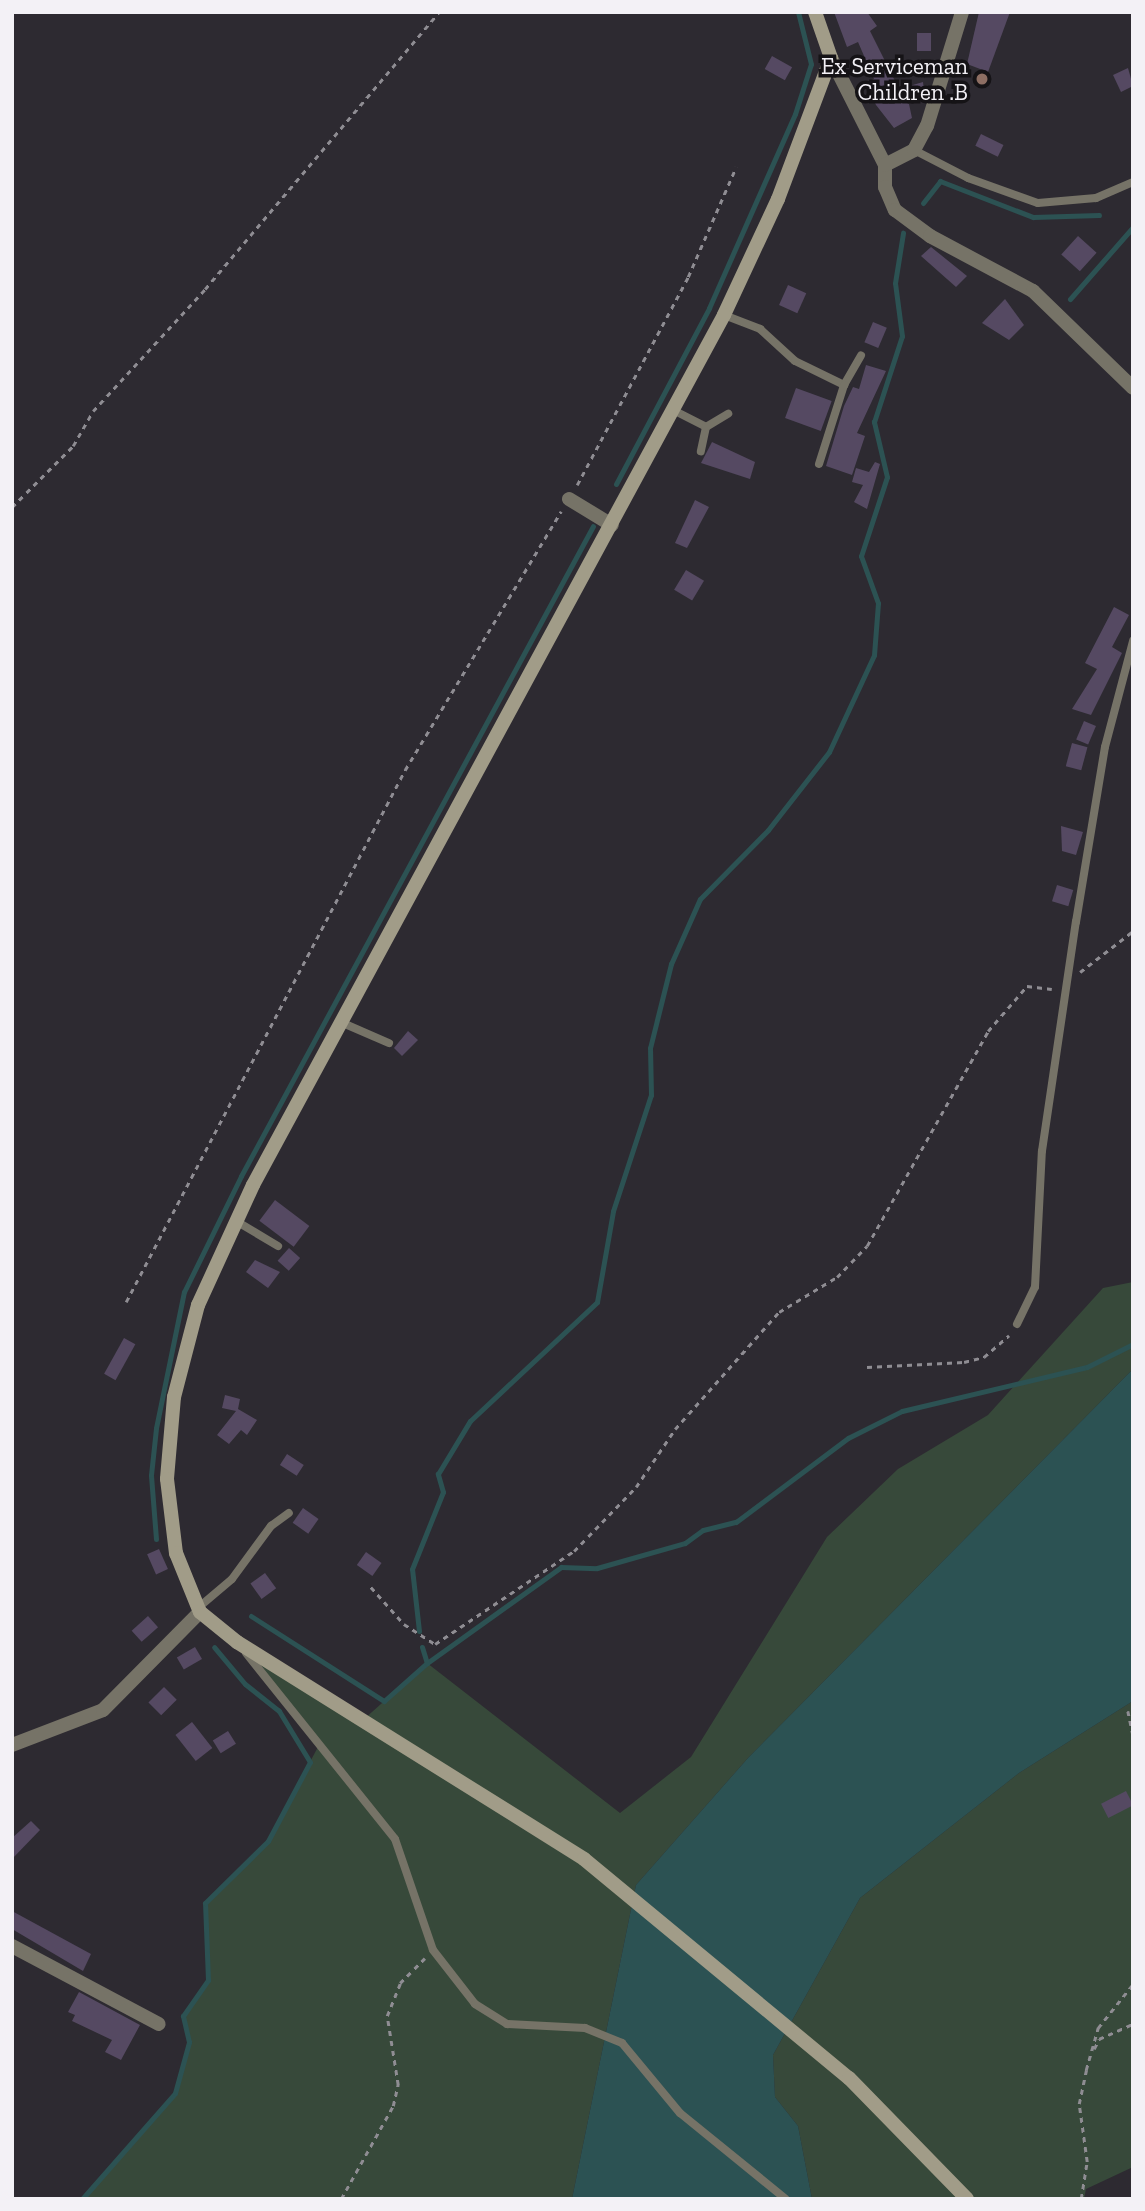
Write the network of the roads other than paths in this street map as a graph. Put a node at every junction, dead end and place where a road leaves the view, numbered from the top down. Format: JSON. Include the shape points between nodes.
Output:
{"nodes":[{"id":1,"x":815,"y":12,"type":"edge"},
{"id":2,"x":962,"y":12,"type":"edge"},
{"id":3,"x":831,"y":58,"type":"junction"},
{"id":4,"x":914,"y":150,"type":"junction"},
{"id":5,"x":885,"y":164,"type":"junction"},
{"id":6,"x":1133,"y":182,"type":"edge"},
{"id":7,"x":724,"y":315,"type":"junction"},
{"id":8,"x":860,"y":356,"type":"dead end"},
{"id":9,"x":844,"y":385,"type":"junction"},
{"id":10,"x":1133,"y":388,"type":"edge"},
{"id":11,"x":673,"y":410,"type":"junction"},
{"id":12,"x":728,"y":414,"type":"dead end"},
{"id":13,"x":706,"y":427,"type":"junction"},
{"id":14,"x":701,"y":451,"type":"dead end"},
{"id":15,"x":819,"y":464,"type":"dead end"},
{"id":16,"x":569,"y":499,"type":"road end"},
{"id":17,"x":612,"y":525,"type":"junction"},
{"id":18,"x":1133,"y":641,"type":"edge"},
{"id":19,"x":345,"y":1024,"type":"junction"},
{"id":20,"x":389,"y":1043,"type":"dead end"},
{"id":21,"x":236,"y":1221,"type":"junction"},
{"id":22,"x":278,"y":1246,"type":"dead end"},
{"id":23,"x":1017,"y":1324,"type":"road end"},
{"id":24,"x":289,"y":1513,"type":"dead end"},
{"id":25,"x":200,"y":1609,"type":"junction"},
{"id":26,"x":237,"y":1642,"type":"junction"},
{"id":27,"x":12,"y":1745,"type":"edge"},
{"id":28,"x":13,"y":1949,"type":"edge"},
{"id":29,"x":159,"y":2024,"type":"dead end"},
{"id":30,"x":786,"y":2199,"type":"edge"},
{"id":31,"x":967,"y":2199,"type":"edge"}],
"edges":[{"from":1,"to":3,"type":"main road"},
{"from":2,"to":4,"type":"street"},
{"from":3,"to":5,"type":"street"},
{"from":3,"to":7,"type":"main road","via":[[778,199]]},
{"from":4,"to":5,"type":"street"},
{"from":4,"to":6,"type":"lane","via":[[968,178],[1038,203],[1096,198]]},
{"from":5,"to":10,"type":"street","via":[[885,187],[895,209],[930,236],[1033,291]]},
{"from":7,"to":9,"type":"lane","via":[[760,329],[795,360]]},
{"from":7,"to":11,"type":"main road"},
{"from":8,"to":9,"type":"lane"},
{"from":9,"to":15,"type":"lane"},
{"from":11,"to":13,"type":"lane"},
{"from":11,"to":17,"type":"main road"},
{"from":12,"to":13,"type":"lane"},
{"from":13,"to":14,"type":"lane"},
{"from":16,"to":17,"type":"street"},
{"from":17,"to":19,"type":"main road"},
{"from":18,"to":23,"type":"lane","via":[[1105,747],[1042,1150],[1035,1287]]},
{"from":19,"to":20,"type":"lane"},
{"from":19,"to":21,"type":"main road"},
{"from":21,"to":22,"type":"lane"},
{"from":21,"to":25,"type":"main road","via":[[183,1348],[169,1434],[167,1479],[176,1553]]},
{"from":24,"to":25,"type":"lane","via":[[271,1526],[232,1579]]},
{"from":25,"to":26,"type":"main road"},
{"from":25,"to":27,"type":"street","via":[[103,1710]]},
{"from":26,"to":30,"type":"lane","via":[[395,1839],[433,1950],[489,2015],[524,2028],[585,2028],[622,2043],[680,2113]]},
{"from":26,"to":31,"type":"main road","via":[[584,1859],[849,2078]]},
{"from":28,"to":29,"type":"street"}]}
